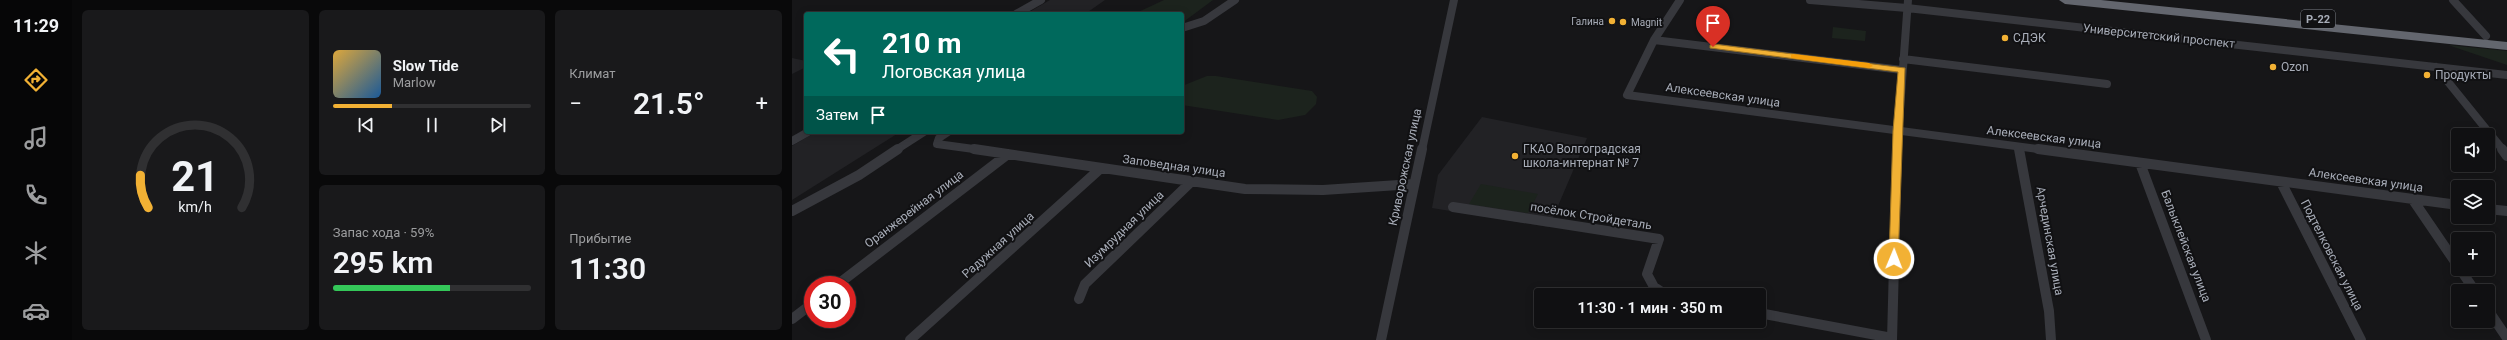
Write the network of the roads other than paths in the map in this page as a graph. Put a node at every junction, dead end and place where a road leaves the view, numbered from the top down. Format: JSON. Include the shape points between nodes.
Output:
{"nodes":[{"id":1,"x":1040,"y":0,"type":"edge"},
{"id":2,"x":1235,"y":0,"type":"edge"},
{"id":3,"x":1454,"y":0,"type":"edge"},
{"id":4,"x":1680,"y":0,"type":"edge"},
{"id":5,"x":1810,"y":0,"type":"edge"},
{"id":6,"x":2066,"y":0,"type":"edge"},
{"id":7,"x":2129,"y":0,"type":"edge"},
{"id":8,"x":2453,"y":0,"type":"edge"},
{"id":9,"x":1908,"y":4,"type":"edge"},
{"id":10,"x":1019,"y":12,"type":"edge"},
{"id":11,"x":1184,"y":27,"type":"edge"},
{"id":12,"x":2486,"y":36,"type":"junction"},
{"id":13,"x":2507,"y":38,"type":"edge"},
{"id":14,"x":1654,"y":40,"type":"junction"},
{"id":15,"x":2507,"y":46,"type":"edge"},
{"id":16,"x":1903,"y":59,"type":"junction"},
{"id":17,"x":2436,"y":66,"type":"junction"},
{"id":18,"x":1902,"y":70,"type":"junction"},
{"id":19,"x":2507,"y":75,"type":"edge"},
{"id":20,"x":2107,"y":84,"type":"dead end"},
{"id":21,"x":1898,"y":131,"type":"junction"},
{"id":22,"x":804,"y":134,"type":"edge"},
{"id":23,"x":921,"y":134,"type":"edge"},
{"id":24,"x":945,"y":134,"type":"edge"},
{"id":25,"x":792,"y":141,"type":"edge"},
{"id":26,"x":2019,"y":148,"type":"junction"},
{"id":27,"x":1008,"y":154,"type":"junction"},
{"id":28,"x":2507,"y":156,"type":"edge"},
{"id":29,"x":2140,"y":163,"type":"junction"},
{"id":30,"x":1101,"y":168,"type":"junction"},
{"id":31,"x":1192,"y":181,"type":"junction"},
{"id":32,"x":2281,"y":182,"type":"junction"},
{"id":33,"x":1414,"y":184,"type":"junction"},
{"id":34,"x":2413,"y":200,"type":"junction"},
{"id":35,"x":2451,"y":204,"type":"edge"},
{"id":36,"x":1453,"y":207,"type":"dead end"},
{"id":37,"x":2495,"y":210,"type":"edge"},
{"id":38,"x":792,"y":211,"type":"edge"},
{"id":39,"x":2507,"y":211,"type":"edge"},
{"id":40,"x":2451,"y":256,"type":"edge"},
{"id":41,"x":848,"y":276,"type":"edge"},
{"id":42,"x":1654,"y":288,"type":"edge"},
{"id":43,"x":1079,"y":299,"type":"dead end"},
{"id":44,"x":804,"y":310,"type":"edge"},
{"id":45,"x":1766,"y":314,"type":"edge"},
{"id":46,"x":792,"y":319,"type":"edge"},
{"id":47,"x":2495,"y":320,"type":"edge"},
{"id":48,"x":2507,"y":338,"type":"edge"},
{"id":49,"x":1892,"y":339,"type":"edge"},
{"id":50,"x":910,"y":340,"type":"edge"},
{"id":51,"x":1381,"y":340,"type":"edge"},
{"id":52,"x":2051,"y":340,"type":"edge"},
{"id":53,"x":2206,"y":340,"type":"edge"},
{"id":54,"x":2361,"y":340,"type":"edge"}],
"edges":[{"from":1,"to":10,"type":"street"},
{"from":2,"to":11,"type":"street","via":[[1204,21]]},
{"from":3,"to":33,"type":"street","name":"Криворожская улица"},
{"from":4,"to":14,"type":"street"},
{"from":5,"to":9,"type":"street","name":"Университетский проспект"},
{"from":6,"to":15,"type":"highway","number":"Р-22"},
{"from":7,"to":12,"type":"highway","number":"Р-22"},
{"from":8,"to":12,"type":"street"},
{"from":9,"to":16,"type":"street"},
{"from":9,"to":17,"type":"street","name":"Университетский проспект"},
{"from":12,"to":13,"type":"highway","number":"Р-22"},
{"from":14,"to":18,"type":"street"},
{"from":14,"to":21,"type":"street","name":"Алексеевская улица","via":[[1627,95]]},
{"from":16,"to":18,"type":"street"},
{"from":16,"to":20,"type":"street"},
{"from":17,"to":19,"type":"street","name":"Университетский проспект"},
{"from":17,"to":28,"type":"street"},
{"from":18,"to":21,"type":"street"},
{"from":21,"to":26,"type":"street","name":"Алексеевская улица"},
{"from":21,"to":49,"type":"street"},
{"from":22,"to":25,"type":"street"},
{"from":23,"to":38,"type":"street","via":[[859,175]]},
{"from":24,"to":27,"type":"street","name":"Заповедная улица","via":[[939,138],[937,144]]},
{"from":26,"to":29,"type":"street","name":"Алексеевская улица"},
{"from":26,"to":52,"type":"street","name":"Арчединская улица","via":[[2049,311]]},
{"from":27,"to":30,"type":"street","name":"Заповедная улица"},
{"from":27,"to":41,"type":"street","name":"Оранжерейная улица"},
{"from":29,"to":32,"type":"street","name":"Алексеевская улица"},
{"from":29,"to":53,"type":"street","name":"Балыклейская улица"},
{"from":30,"to":31,"type":"street","name":"Заповедная улица"},
{"from":30,"to":50,"type":"street","name":"Радужная улица"},
{"from":31,"to":33,"type":"street","name":"Заповедная улица","via":[[1272,191]]},
{"from":31,"to":43,"type":"street","name":"Изумрудная улица","via":[[1085,284]]},
{"from":32,"to":34,"type":"street","name":"Алексеевская улица"},
{"from":32,"to":54,"type":"street","name":"Подтелковская улица"},
{"from":33,"to":51,"type":"street","name":"Криворожская улица"},
{"from":34,"to":35,"type":"street","name":"Алексеевская улица"},
{"from":34,"to":40,"type":"street"},
{"from":36,"to":42,"type":"street","name":"посёлок Стройдеталь","via":[[1659,239],[1647,274]]},
{"from":37,"to":39,"type":"street"},
{"from":44,"to":46,"type":"street"},
{"from":45,"to":49,"type":"street"},
{"from":47,"to":48,"type":"street"}]}
